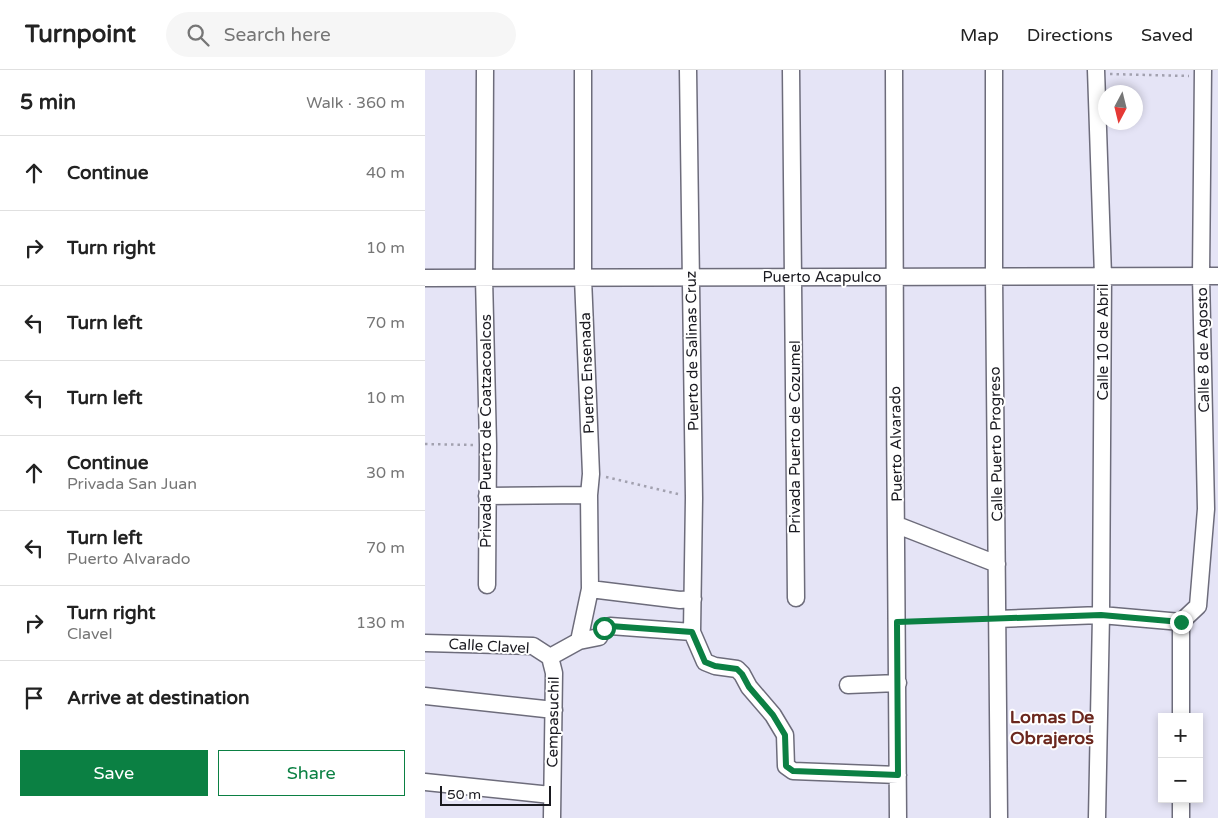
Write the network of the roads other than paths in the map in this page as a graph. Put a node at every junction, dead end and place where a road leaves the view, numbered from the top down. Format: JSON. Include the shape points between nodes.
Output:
{"nodes":[{"id":1,"x":485,"y":70,"type":"edge"},
{"id":2,"x":583,"y":70,"type":"edge"},
{"id":3,"x":688,"y":70,"type":"edge"},
{"id":4,"x":791,"y":70,"type":"edge"},
{"id":5,"x":893,"y":70,"type":"edge"},
{"id":6,"x":995,"y":70,"type":"edge"},
{"id":7,"x":1096,"y":72,"type":"edge"},
{"id":8,"x":1203,"y":73,"type":"edge"},
{"id":9,"x":994,"y":276,"type":"junction"},
{"id":10,"x":1103,"y":276,"type":"junction"},
{"id":11,"x":1201,"y":276,"type":"junction"},
{"id":12,"x":1218,"y":276,"type":"edge"},
{"id":13,"x":691,"y":277,"type":"junction"},
{"id":14,"x":794,"y":277,"type":"junction"},
{"id":15,"x":893,"y":277,"type":"junction"},
{"id":16,"x":425,"y":278,"type":"edge"},
{"id":17,"x":485,"y":278,"type":"junction"},
{"id":18,"x":583,"y":278,"type":"junction"},
{"id":19,"x":1211,"y":406,"type":"edge"},
{"id":20,"x":589,"y":495,"type":"junction"},
{"id":21,"x":487,"y":496,"type":"junction"},
{"id":22,"x":1212,"y":510,"type":"edge"},
{"id":23,"x":897,"y":525,"type":"junction"},
{"id":24,"x":997,"y":564,"type":"junction"},
{"id":25,"x":487,"y":585,"type":"dead end"},
{"id":26,"x":590,"y":589,"type":"junction"},
{"id":27,"x":796,"y":598,"type":"dead end"},
{"id":28,"x":693,"y":599,"type":"junction"},
{"id":29,"x":1101,"y":615,"type":"junction"},
{"id":30,"x":997,"y":618,"type":"junction"},
{"id":31,"x":1181,"y":622,"type":"junction"},
{"id":32,"x":692,"y":632,"type":"junction"},
{"id":33,"x":579,"y":641,"type":"junction"},
{"id":34,"x":425,"y":643,"type":"edge"},
{"id":35,"x":550,"y":657,"type":"junction"},
{"id":36,"x":898,"y":683,"type":"junction"},
{"id":37,"x":848,"y":684,"type":"dead end"},
{"id":38,"x":425,"y":696,"type":"edge"},
{"id":39,"x":554,"y":710,"type":"junction"},
{"id":40,"x":1181,"y":713,"type":"edge"},
{"id":41,"x":898,"y":775,"type":"junction"},
{"id":42,"x":425,"y":782,"type":"edge"},
{"id":43,"x":551,"y":795,"type":"junction"},
{"id":44,"x":1181,"y":803,"type":"edge"},
{"id":45,"x":552,"y":818,"type":"edge"},
{"id":46,"x":898,"y":818,"type":"edge"},
{"id":47,"x":999,"y":818,"type":"edge"},
{"id":48,"x":1097,"y":818,"type":"edge"},
{"id":49,"x":1181,"y":818,"type":"edge"}],
"edges":[{"from":1,"to":17,"type":"street","name":"Privada Puerto de Coatzacoalcos"},
{"from":2,"to":18,"type":"street","name":"Puerto Ensenada"},
{"from":3,"to":13,"type":"street","name":"Puerto de Salinas Cruz"},
{"from":4,"to":14,"type":"street","name":"Privada Puerto de Cozumel"},
{"from":5,"to":15,"type":"street","name":"Puerto Alvarado"},
{"from":6,"to":9,"type":"street","name":"Calle Puerto Progreso"},
{"from":7,"to":10,"type":"street","name":"Calle 10 de Abril"},
{"from":8,"to":11,"type":"street","name":"Calle 8 de Agosto"},
{"from":9,"to":10,"type":"street","name":"Puerto Acapulco"},
{"from":9,"to":15,"type":"street","name":"Puerto Acapulco"},
{"from":9,"to":24,"type":"street","name":"Calle Puerto Progreso"},
{"from":10,"to":11,"type":"street","name":"Puerto Acapulco"},
{"from":10,"to":29,"type":"street","name":"Calle 10 de Abril"},
{"from":11,"to":12,"type":"street","name":"Puerto Acapulco"},
{"from":11,"to":19,"type":"street","name":"Calle 8 de Agosto"},
{"from":13,"to":14,"type":"street","name":"Puerto Acapulco"},
{"from":13,"to":18,"type":"street","name":"Puerto Acapulco"},
{"from":13,"to":28,"type":"street","name":"Puerto de Salinas Cruz"},
{"from":14,"to":15,"type":"street","name":"Puerto Acapulco"},
{"from":14,"to":27,"type":"street","name":"Privada Puerto de Cozumel"},
{"from":15,"to":23,"type":"street","name":"Puerto Alvarado"},
{"from":16,"to":17,"type":"street","name":"Puerto Acapulco"},
{"from":17,"to":18,"type":"street","name":"Puerto Acapulco"},
{"from":17,"to":21,"type":"street","name":"Privada Puerto de Coatzacoalcos"},
{"from":18,"to":20,"type":"street","name":"Puerto Ensenada","via":[[591,474]]},
{"from":19,"to":22,"type":"street","name":"Calle 8 de Agosto"},
{"from":20,"to":21,"type":"street"},
{"from":20,"to":26,"type":"street","name":"Puerto Ensenada"},
{"from":21,"to":25,"type":"street","name":"Privada Puerto de Coatzacoalcos"},
{"from":22,"to":31,"type":"street","name":"Calle 8 de Agosto","via":[[1198,606]]},
{"from":23,"to":24,"type":"street"},
{"from":23,"to":36,"type":"street","name":"Puerto Alvarado"},
{"from":24,"to":30,"type":"street","name":"Calle Puerto Progreso"},
{"from":26,"to":28,"type":"street"},
{"from":26,"to":33,"type":"street","name":"Puerto Ensenada"},
{"from":28,"to":32,"type":"street","name":"Puerto de Salinas Cruz"},
{"from":29,"to":30,"type":"street"},
{"from":29,"to":31,"type":"street"},
{"from":29,"to":48,"type":"street","name":"Calle 10 de Abril"},
{"from":30,"to":47,"type":"street","name":"Calle Puerto Progreso"},
{"from":31,"to":40,"type":"street"},
{"from":32,"to":33,"type":"street","via":[[610,626],[604,628],[599,637]]},
{"from":32,"to":41,"type":"street","via":[[705,662],[737,669],[773,715],[785,735],[786,766],[793,771]]},
{"from":33,"to":35,"type":"street"},
{"from":34,"to":35,"type":"street","name":"Calle Clavel","via":[[533,646]]},
{"from":35,"to":39,"type":"street","name":"Cempasuchil","via":[[554,673]]},
{"from":36,"to":37,"type":"street"},
{"from":36,"to":41,"type":"street","name":"Puerto Alvarado"},
{"from":38,"to":39,"type":"street"},
{"from":39,"to":43,"type":"street","name":"Cempasuchil"},
{"from":41,"to":46,"type":"street","name":"Puerto Alvarado"},
{"from":42,"to":43,"type":"street"},
{"from":43,"to":45,"type":"street","name":"Cempasuchil"},
{"from":44,"to":49,"type":"street"}]}
